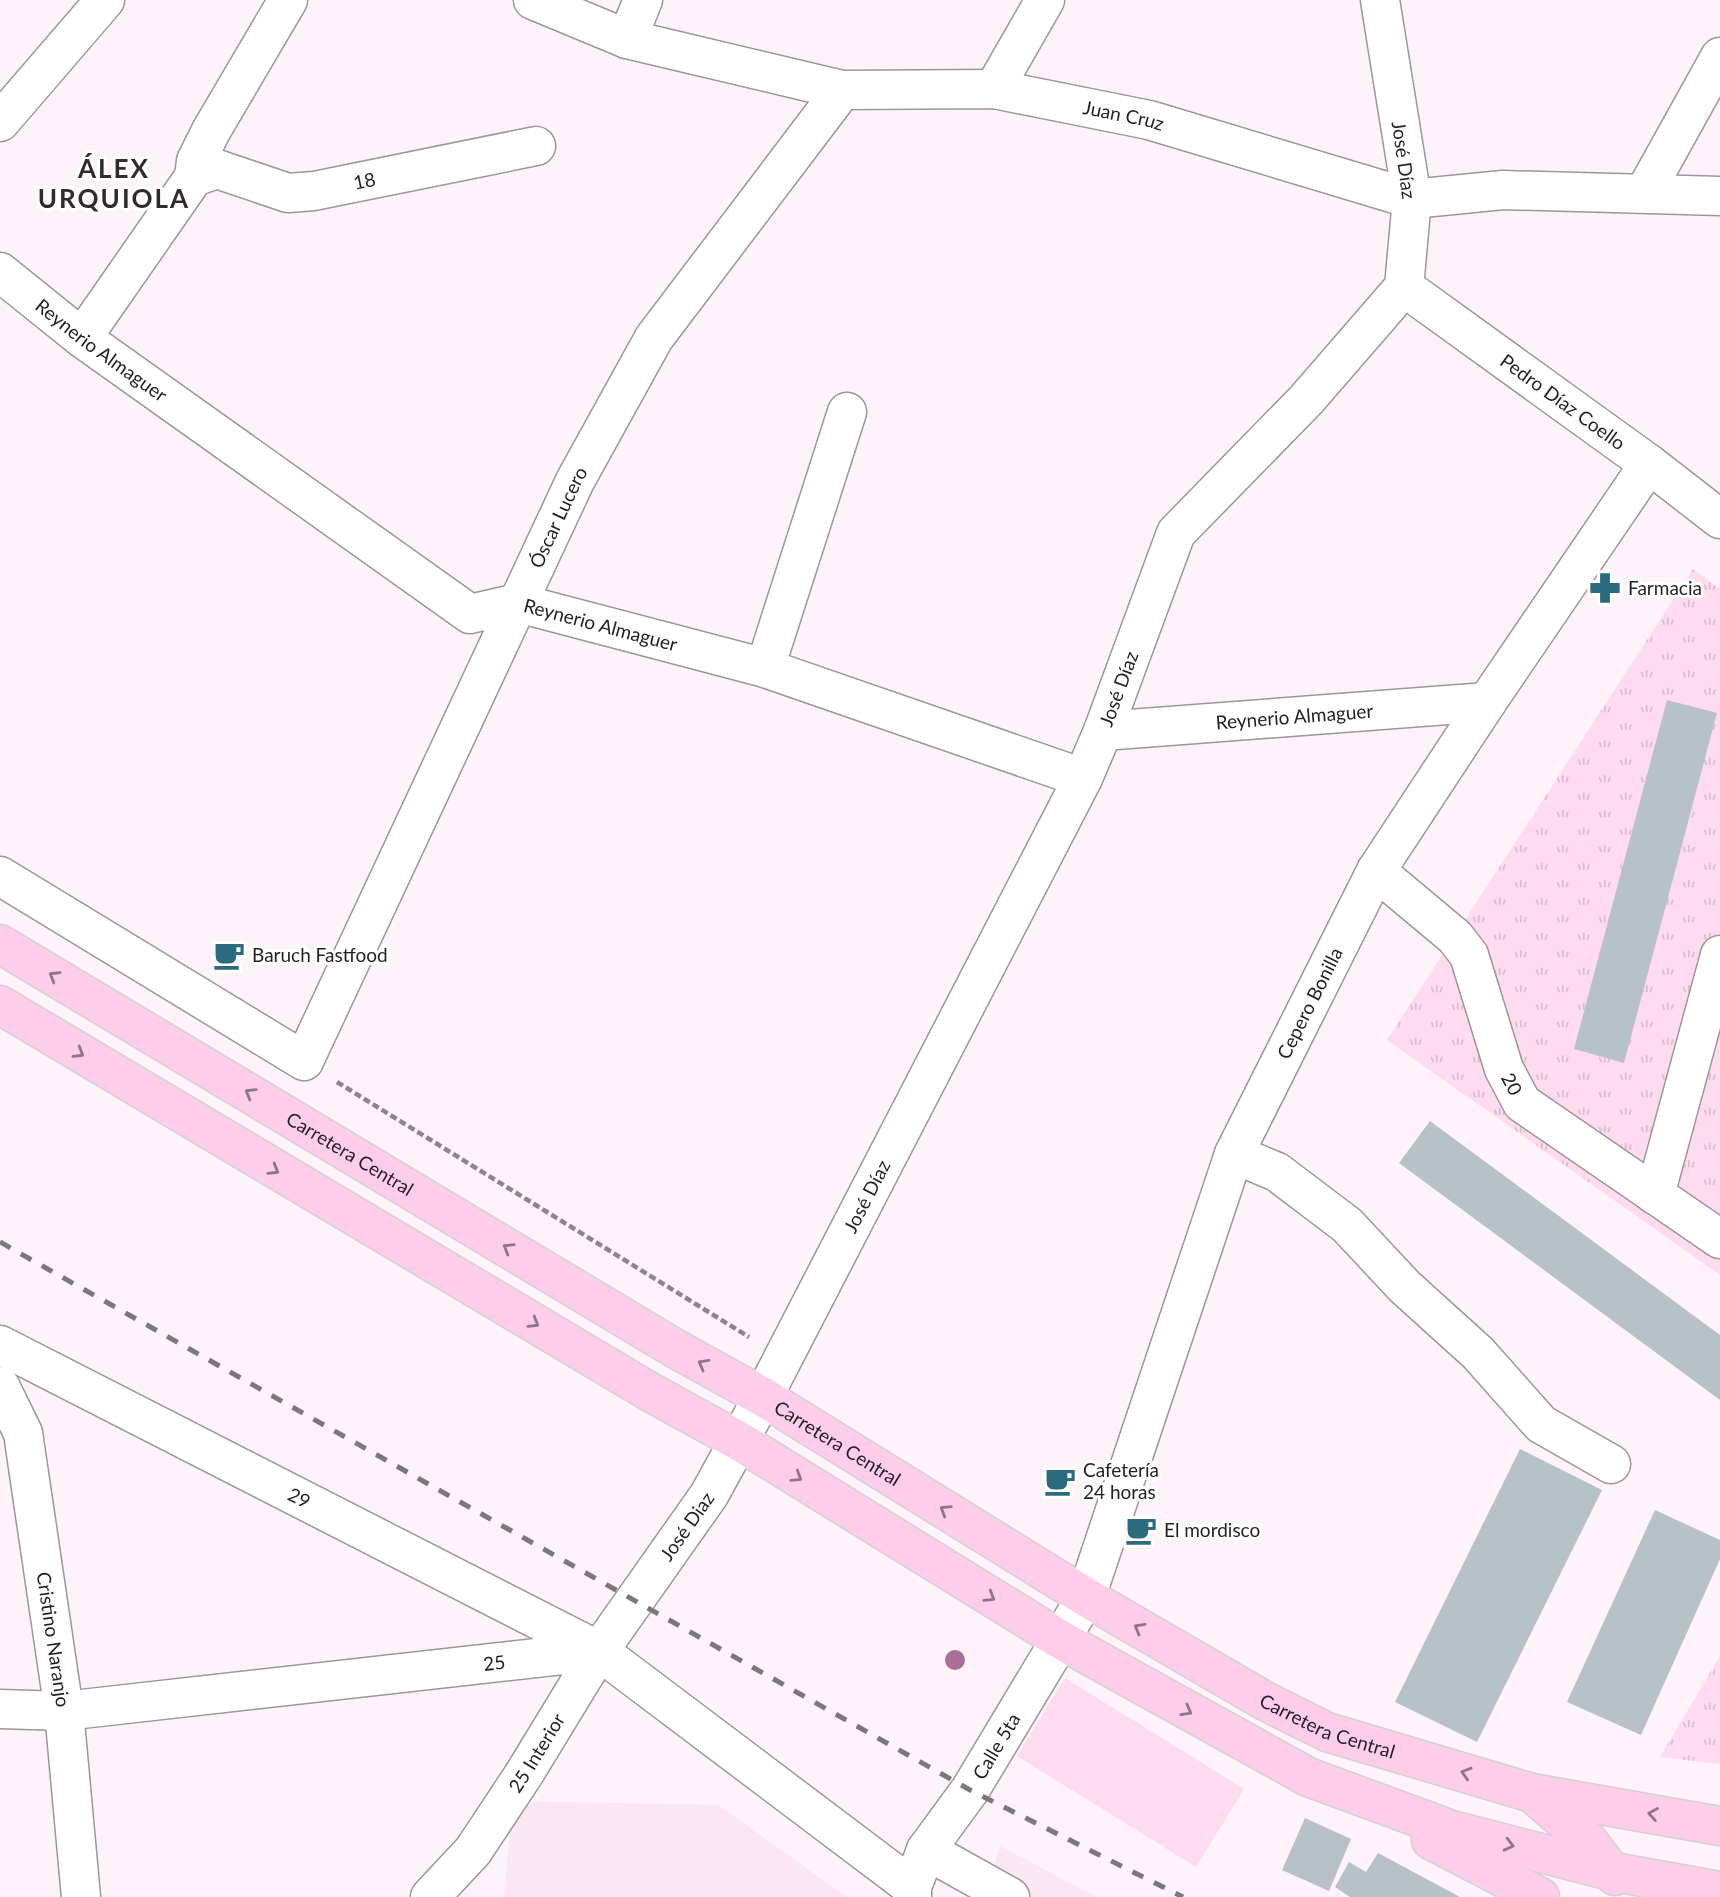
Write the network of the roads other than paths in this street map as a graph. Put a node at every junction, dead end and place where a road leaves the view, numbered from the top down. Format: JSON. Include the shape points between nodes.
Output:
{"nodes":[{"id":1,"x":105,"y":0,"type":"edge"},
{"id":2,"x":288,"y":0,"type":"edge"},
{"id":3,"x":533,"y":0,"type":"edge"},
{"id":4,"x":643,"y":0,"type":"edge"},
{"id":5,"x":1045,"y":0,"type":"edge"},
{"id":6,"x":1380,"y":0,"type":"edge"},
{"id":7,"x":627,"y":39,"type":"junction"},
{"id":8,"x":1720,"y":57,"type":"edge"},
{"id":9,"x":994,"y":89,"type":"junction"},
{"id":10,"x":842,"y":90,"type":"junction"},
{"id":11,"x":0,"y":122,"type":"edge"},
{"id":12,"x":536,"y":146,"type":"dead end"},
{"id":13,"x":194,"y":177,"type":"junction"},
{"id":14,"x":1645,"y":192,"type":"junction"},
{"id":15,"x":1720,"y":196,"type":"edge"},
{"id":16,"x":1412,"y":199,"type":"junction"},
{"id":17,"x":0,"y":272,"type":"edge"},
{"id":18,"x":1404,"y":287,"type":"junction"},
{"id":19,"x":82,"y":338,"type":"junction"},
{"id":20,"x":846,"y":412,"type":"dead end"},
{"id":21,"x":1649,"y":464,"type":"junction"},
{"id":22,"x":1720,"y":519,"type":"edge"},
{"id":23,"x":518,"y":603,"type":"junction"},
{"id":24,"x":765,"y":668,"type":"junction"},
{"id":25,"x":1487,"y":702,"type":"junction"},
{"id":26,"x":1103,"y":731,"type":"junction"},
{"id":27,"x":1083,"y":779,"type":"junction"},
{"id":28,"x":1376,"y":871,"type":"junction"},
{"id":29,"x":0,"y":876,"type":"edge"},
{"id":30,"x":0,"y":944,"type":"edge"},
{"id":31,"x":1720,"y":955,"type":"edge"},
{"id":32,"x":0,"y":1005,"type":"edge"},
{"id":33,"x":1234,"y":1154,"type":"junction"},
{"id":34,"x":1655,"y":1195,"type":"junction"},
{"id":35,"x":1720,"y":1239,"type":"edge"},
{"id":36,"x":0,"y":1345,"type":"edge"},
{"id":37,"x":0,"y":1386,"type":"edge"},
{"id":38,"x":763,"y":1397,"type":"junction"},
{"id":39,"x":739,"y":1441,"type":"junction"},
{"id":40,"x":1611,"y":1464,"type":"dead end"},
{"id":41,"x":1086,"y":1597,"type":"junction"},
{"id":42,"x":1061,"y":1640,"type":"junction"},
{"id":43,"x":599,"y":1651,"type":"junction"},
{"id":44,"x":0,"y":1709,"type":"edge"},
{"id":45,"x":64,"y":1710,"type":"junction"},
{"id":46,"x":1308,"y":1777,"type":"junction"},
{"id":47,"x":1531,"y":1793,"type":"junction"},
{"id":48,"x":1720,"y":1826,"type":"edge"},
{"id":49,"x":926,"y":1850,"type":"junction"},
{"id":50,"x":473,"y":1851,"type":"junction"},
{"id":51,"x":1619,"y":1885,"type":"edge"},
{"id":52,"x":1720,"y":1891,"type":"edge"},
{"id":53,"x":912,"y":1892,"type":"edge"},
{"id":54,"x":81,"y":1897,"type":"edge"},
{"id":55,"x":430,"y":1897,"type":"edge"},
{"id":56,"x":470,"y":1897,"type":"edge"},
{"id":57,"x":1010,"y":1897,"type":"edge"},
{"id":58,"x":1540,"y":1897,"type":"edge"}],
"edges":[{"from":1,"to":11,"type":"street"},
{"from":2,"to":13,"type":"street","via":[[211,131]]},
{"from":3,"to":7,"type":"street","name":"Juan Cruz"},
{"from":4,"to":7,"type":"street"},
{"from":5,"to":9,"type":"street"},
{"from":6,"to":16,"type":"street","name":"José Díaz"},
{"from":7,"to":10,"type":"street","name":"Juan Cruz"},
{"from":8,"to":14,"type":"street"},
{"from":9,"to":10,"type":"street","name":"Juan Cruz"},
{"from":9,"to":16,"type":"street","name":"Juan Cruz","via":[[1149,120]]},
{"from":10,"to":23,"type":"street","name":"Óscar Lucero","via":[[654,338],[575,481]]},
{"from":12,"to":13,"type":"street","name":"18","via":[[288,194],[217,169]]},
{"from":13,"to":19,"type":"street"},
{"from":14,"to":15,"type":"street","name":"Juan Cruz"},
{"from":14,"to":16,"type":"street","name":"Juan Cruz","via":[[1503,190]]},
{"from":16,"to":18,"type":"street","name":"José Díaz"},
{"from":17,"to":19,"type":"street","name":"Reynerio Almaguer"},
{"from":18,"to":21,"type":"street","name":"Pedro Díaz Coello"},
{"from":18,"to":26,"type":"street","name":"José Díaz","via":[[1306,400],[1176,533]]},
{"from":19,"to":23,"type":"street","name":"Reynerio Almaguer","via":[[470,614]]},
{"from":20,"to":24,"type":"street"},
{"from":21,"to":22,"type":"street","name":"Pedro Díaz Coello"},
{"from":21,"to":25,"type":"street","name":"Cepero Bonilla"},
{"from":23,"to":24,"type":"street","name":"Reynerio Almaguer"},
{"from":23,"to":29,"type":"street","name":"Óscar Lucero","via":[[304,1061]]},
{"from":24,"to":27,"type":"street","name":"Reynerio Almaguer"},
{"from":25,"to":26,"type":"street","name":"Reynerio Almaguer"},
{"from":25,"to":28,"type":"street","name":"Cepero Bonilla"},
{"from":26,"to":27,"type":"street","name":"José Díaz"},
{"from":27,"to":38,"type":"street","name":"José Díaz"},
{"from":28,"to":33,"type":"street","name":"Cepero Bonilla"},
{"from":28,"to":34,"type":"street","name":"20","via":[[1455,937],[1469,955],[1504,1069],[1522,1103]]},
{"from":38,"to":30,"type":"main road","name":"Carretera Central","one_way":true},
{"from":31,"to":34,"type":"street"},
{"from":32,"to":39,"type":"main road","one_way":true},
{"from":33,"to":40,"type":"street","via":[[1277,1172],[1347,1225],[1405,1287],[1478,1353],[1541,1424]]},
{"from":33,"to":41,"type":"street","name":"Cepero Bonilla"},
{"from":34,"to":35,"type":"street","name":"20"},
{"from":36,"to":43,"type":"street","name":"29"},
{"from":37,"to":45,"type":"street","name":"Cristino Naranjo","via":[[23,1433]]},
{"from":38,"to":39,"type":"street","name":"José Diaz"},
{"from":41,"to":38,"type":"main road","name":"Carretera Central","one_way":true},
{"from":39,"to":42,"type":"main road","one_way":true},
{"from":39,"to":43,"type":"street","name":"José Diaz","via":[[709,1495]]},
{"from":41,"to":42,"type":"street","name":"Calle 5ta"},
{"from":47,"to":41,"type":"main road","name":"Carretera Central","one_way":true,"via":[[1327,1732],[1265,1702]]},
{"from":42,"to":46,"type":"main road","one_way":true},
{"from":42,"to":49,"type":"street","name":"Calle 5ta","via":[[970,1790]]},
{"from":43,"to":45,"type":"street","name":"25"},
{"from":43,"to":50,"type":"street","name":"25 Interior"},
{"from":43,"to":53,"type":"street"},
{"from":44,"to":45,"type":"street","name":"25"},
{"from":45,"to":54,"type":"street","name":"Cristino Naranjo"},
{"from":46,"to":51,"type":"main road","one_way":true},
{"from":46,"to":58,"type":"main road"},
{"from":48,"to":47,"type":"main road","name":"Carretera Central","one_way":true},
{"from":47,"to":51,"type":"main road","via":[[1588,1841]]},
{"from":49,"to":53,"type":"street","name":"Calle 5ta"},
{"from":49,"to":57,"type":"street"},
{"from":50,"to":55,"type":"street","name":"25 Interior"},
{"from":50,"to":56,"type":"street","name":"25 Interior"},
{"from":51,"to":52,"type":"main road"}]}
